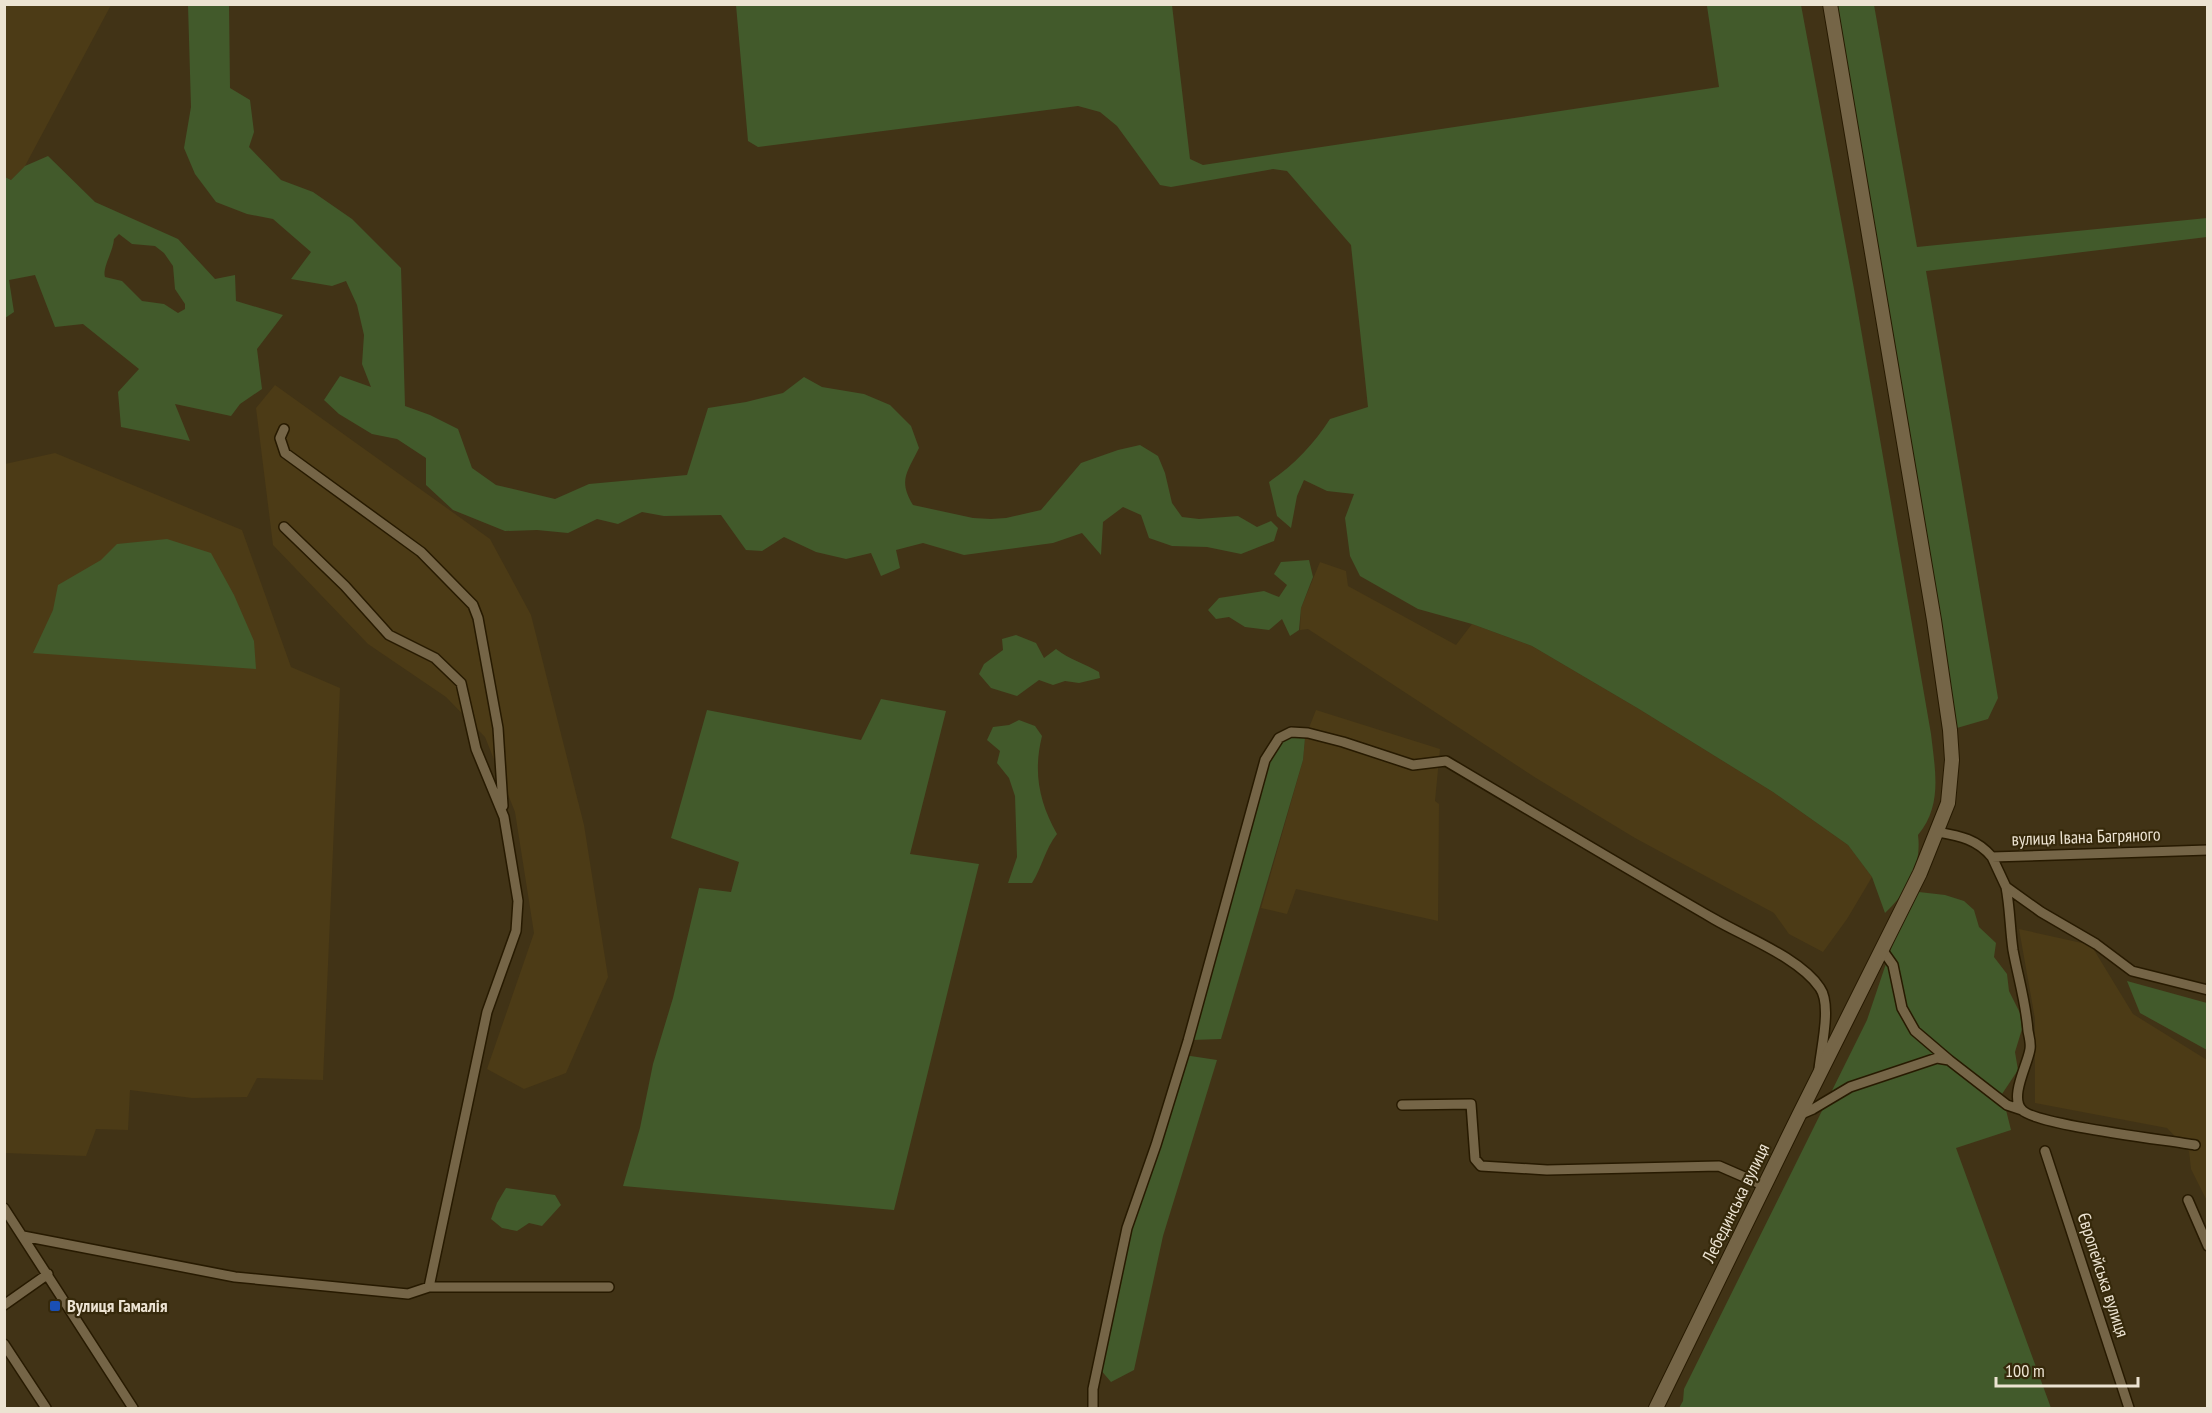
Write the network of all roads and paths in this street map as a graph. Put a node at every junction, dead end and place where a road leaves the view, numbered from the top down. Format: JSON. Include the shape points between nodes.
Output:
{"nodes":[{"id":1,"x":1830,"y":4,"type":"edge"},
{"id":2,"x":284,"y":429,"type":"dead end"},
{"id":3,"x":284,"y":527,"type":"dead end"},
{"id":4,"x":504,"y":817,"type":"junction"},
{"id":5,"x":1938,"y":832,"type":"junction"},
{"id":6,"x":2208,"y":850,"type":"edge"},
{"id":7,"x":1992,"y":857,"type":"junction"},
{"id":8,"x":2006,"y":887,"type":"junction"},
{"id":9,"x":1881,"y":948,"type":"junction"},
{"id":10,"x":2208,"y":990,"type":"edge"},
{"id":11,"x":1949,"y":1060,"type":"junction"},
{"id":12,"x":1818,"y":1077,"type":"junction"},
{"id":13,"x":1402,"y":1104,"type":"dead end"},
{"id":14,"x":2022,"y":1110,"type":"junction"},
{"id":15,"x":1799,"y":1115,"type":"junction"},
{"id":16,"x":2195,"y":1145,"type":"dead end"},
{"id":17,"x":2045,"y":1151,"type":"dead end"},
{"id":18,"x":1765,"y":1186,"type":"junction"},
{"id":19,"x":2188,"y":1200,"type":"dead end"},
{"id":20,"x":4,"y":1208,"type":"edge"},
{"id":21,"x":24,"y":1236,"type":"junction"},
{"id":22,"x":2208,"y":1246,"type":"edge"},
{"id":23,"x":48,"y":1274,"type":"junction"},
{"id":24,"x":429,"y":1287,"type":"junction"},
{"id":25,"x":609,"y":1287,"type":"dead end"},
{"id":26,"x":4,"y":1305,"type":"edge"},
{"id":27,"x":4,"y":1344,"type":"edge"},
{"id":28,"x":46,"y":1408,"type":"edge"},
{"id":29,"x":133,"y":1408,"type":"edge"},
{"id":30,"x":1093,"y":1408,"type":"edge"},
{"id":31,"x":1656,"y":1408,"type":"edge"},
{"id":32,"x":2129,"y":1408,"type":"edge"}],
"edges":[{"from":1,"to":5,"type":"street","name":"Лебединська вулиця","via":[[1950,730],[1950,790]]},
{"from":2,"to":4,"type":"street","via":[[280,438],[285,453],[421,552],[473,605],[498,728]]},
{"from":3,"to":4,"type":"street","via":[[389,635],[435,658],[461,683],[476,748]]},
{"from":4,"to":24,"type":"street","via":[[518,901],[516,931],[487,1012],[474,1065]]},
{"from":5,"to":7,"type":"street","name":"вулиця Івана Багряного","via":[[1983,846]]},
{"from":5,"to":9,"type":"street","name":"Лебединська вулиця"},
{"from":6,"to":7,"type":"street","name":"вулиця Івана Багряного"},
{"from":7,"to":8,"type":"street"},
{"from":8,"to":10,"type":"street","via":[[2132,971]]},
{"from":8,"to":14,"type":"street","via":[[2030,1048],[2018,1097]]},
{"from":9,"to":11,"type":"street","via":[[1893,965],[1902,1008],[1915,1031]]},
{"from":9,"to":12,"type":"street","name":"Лебединська вулиця"},
{"from":11,"to":14,"type":"street","via":[[2007,1105]]},
{"from":11,"to":15,"type":"street","via":[[1937,1058],[1850,1087]]},
{"from":12,"to":15,"type":"street","name":"Лебединська вулиця"},
{"from":12,"to":30,"type":"street","via":[[1824,1028],[1822,990],[1809,974],[1787,959],[1446,761],[1413,765],[1334,740],[1292,732],[1279,738],[1265,760],[1188,1041],[1127,1228],[1093,1389]]},
{"from":13,"to":18,"type":"street","via":[[1471,1104],[1475,1159],[1481,1166],[1547,1170],[1719,1166]]},
{"from":14,"to":16,"type":"street","via":[[2068,1125]]},
{"from":15,"to":18,"type":"street","name":"Лебединська вулиця"},
{"from":17,"to":32,"type":"street","name":"Європейська вулиця"},
{"from":18,"to":31,"type":"street","name":"Лебединська вулиця"},
{"from":19,"to":22,"type":"street"},
{"from":20,"to":21,"type":"street"},
{"from":21,"to":23,"type":"street"},
{"from":21,"to":24,"type":"street","via":[[235,1277],[408,1294]]},
{"from":23,"to":26,"type":"street"},
{"from":23,"to":29,"type":"street"},
{"from":24,"to":25,"type":"street"},
{"from":27,"to":28,"type":"street"}]}
